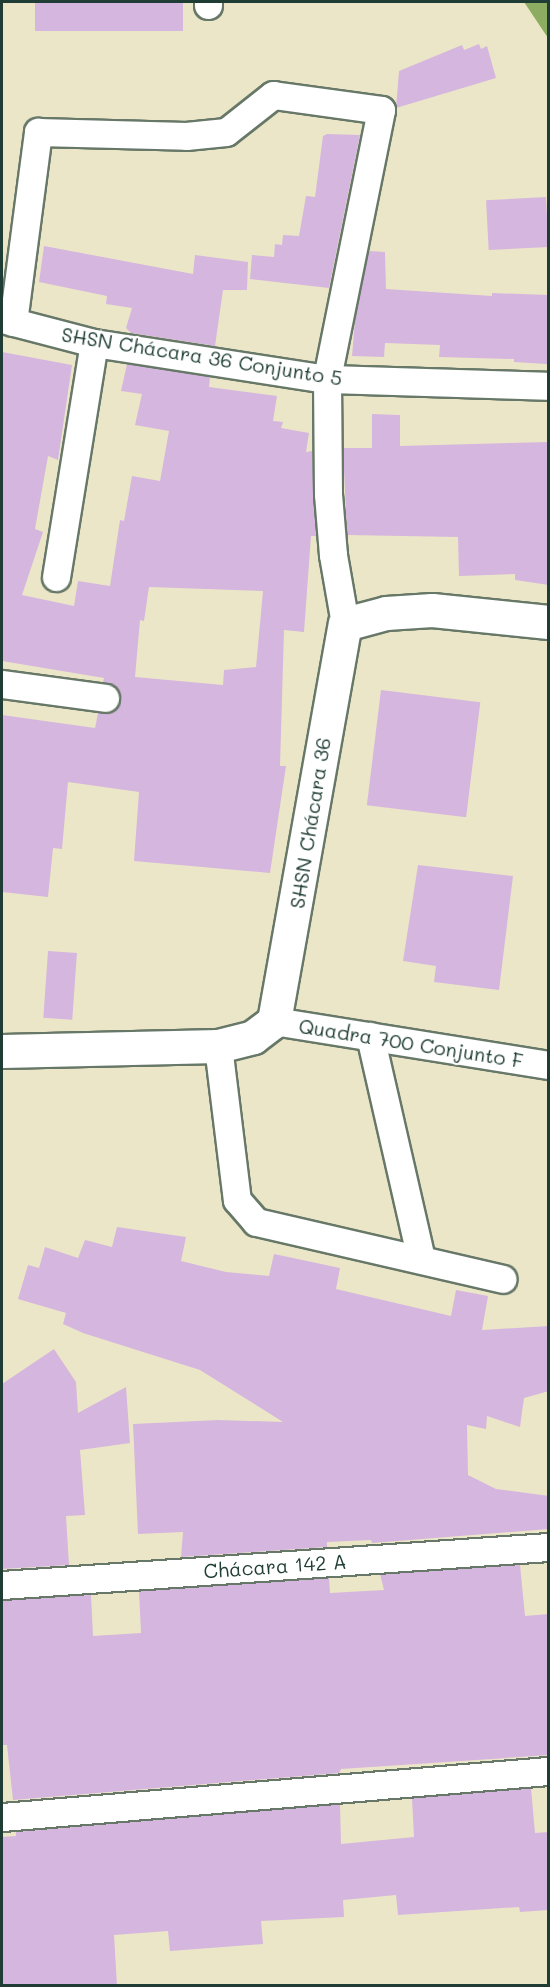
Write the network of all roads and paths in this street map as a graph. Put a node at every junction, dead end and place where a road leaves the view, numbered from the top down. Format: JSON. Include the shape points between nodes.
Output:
{"nodes":[{"id":1,"x":8,"y":320,"type":"edge"},
{"id":2,"x":94,"y":343,"type":"junction"},
{"id":3,"x":327,"y":379,"type":"junction"},
{"id":4,"x":549,"y":386,"type":"edge"},
{"id":5,"x":56,"y":578,"type":"dead end"},
{"id":6,"x":549,"y":622,"type":"edge"},
{"id":7,"x":345,"y":624,"type":"junction"},
{"id":8,"x":2,"y":684,"type":"edge"},
{"id":9,"x":105,"y":698,"type":"dead end"},
{"id":10,"x":274,"y":1021,"type":"junction"},
{"id":11,"x":370,"y":1036,"type":"junction"},
{"id":12,"x":219,"y":1046,"type":"junction"},
{"id":13,"x":2,"y":1051,"type":"edge"},
{"id":14,"x":549,"y":1065,"type":"edge"},
{"id":15,"x":421,"y":1258,"type":"junction"},
{"id":16,"x":502,"y":1279,"type":"dead end"},
{"id":17,"x":549,"y":1547,"type":"edge"},
{"id":18,"x":2,"y":1585,"type":"edge"},
{"id":19,"x":549,"y":1771,"type":"edge"},
{"id":20,"x":2,"y":1817,"type":"edge"}],
"edges":[{"from":1,"to":2,"type":"street","name":"SHSN Chácara 36 Conjunto 5"},
{"from":1,"to":3,"type":"street","via":[[38,132],[186,136],[226,132],[273,95],[381,110]]},
{"from":2,"to":3,"type":"street","name":"SHSN Chácara 36 Conjunto 5"},
{"from":2,"to":5,"type":"street"},
{"from":3,"to":4,"type":"street","name":"SHSN Chácara 36 Conjunto 5"},
{"from":3,"to":7,"type":"street","via":[[328,494]]},
{"from":6,"to":7,"type":"street","via":[[432,610],[386,613]]},
{"from":7,"to":10,"type":"street","name":"SHSN Chácara 36"},
{"from":8,"to":9,"type":"street"},
{"from":10,"to":11,"type":"street","name":"Quadra 700 Conjunto F"},
{"from":10,"to":12,"type":"street","via":[[252,1037]]},
{"from":11,"to":14,"type":"street","name":"Quadra 700 Conjunto F"},
{"from":11,"to":15,"type":"street"},
{"from":12,"to":13,"type":"street"},
{"from":12,"to":15,"type":"street","via":[[237,1200],[256,1222]]},
{"from":15,"to":16,"type":"street"},
{"from":17,"to":18,"type":"street","name":"Chácara 142 A"},
{"from":19,"to":20,"type":"street"}]}
